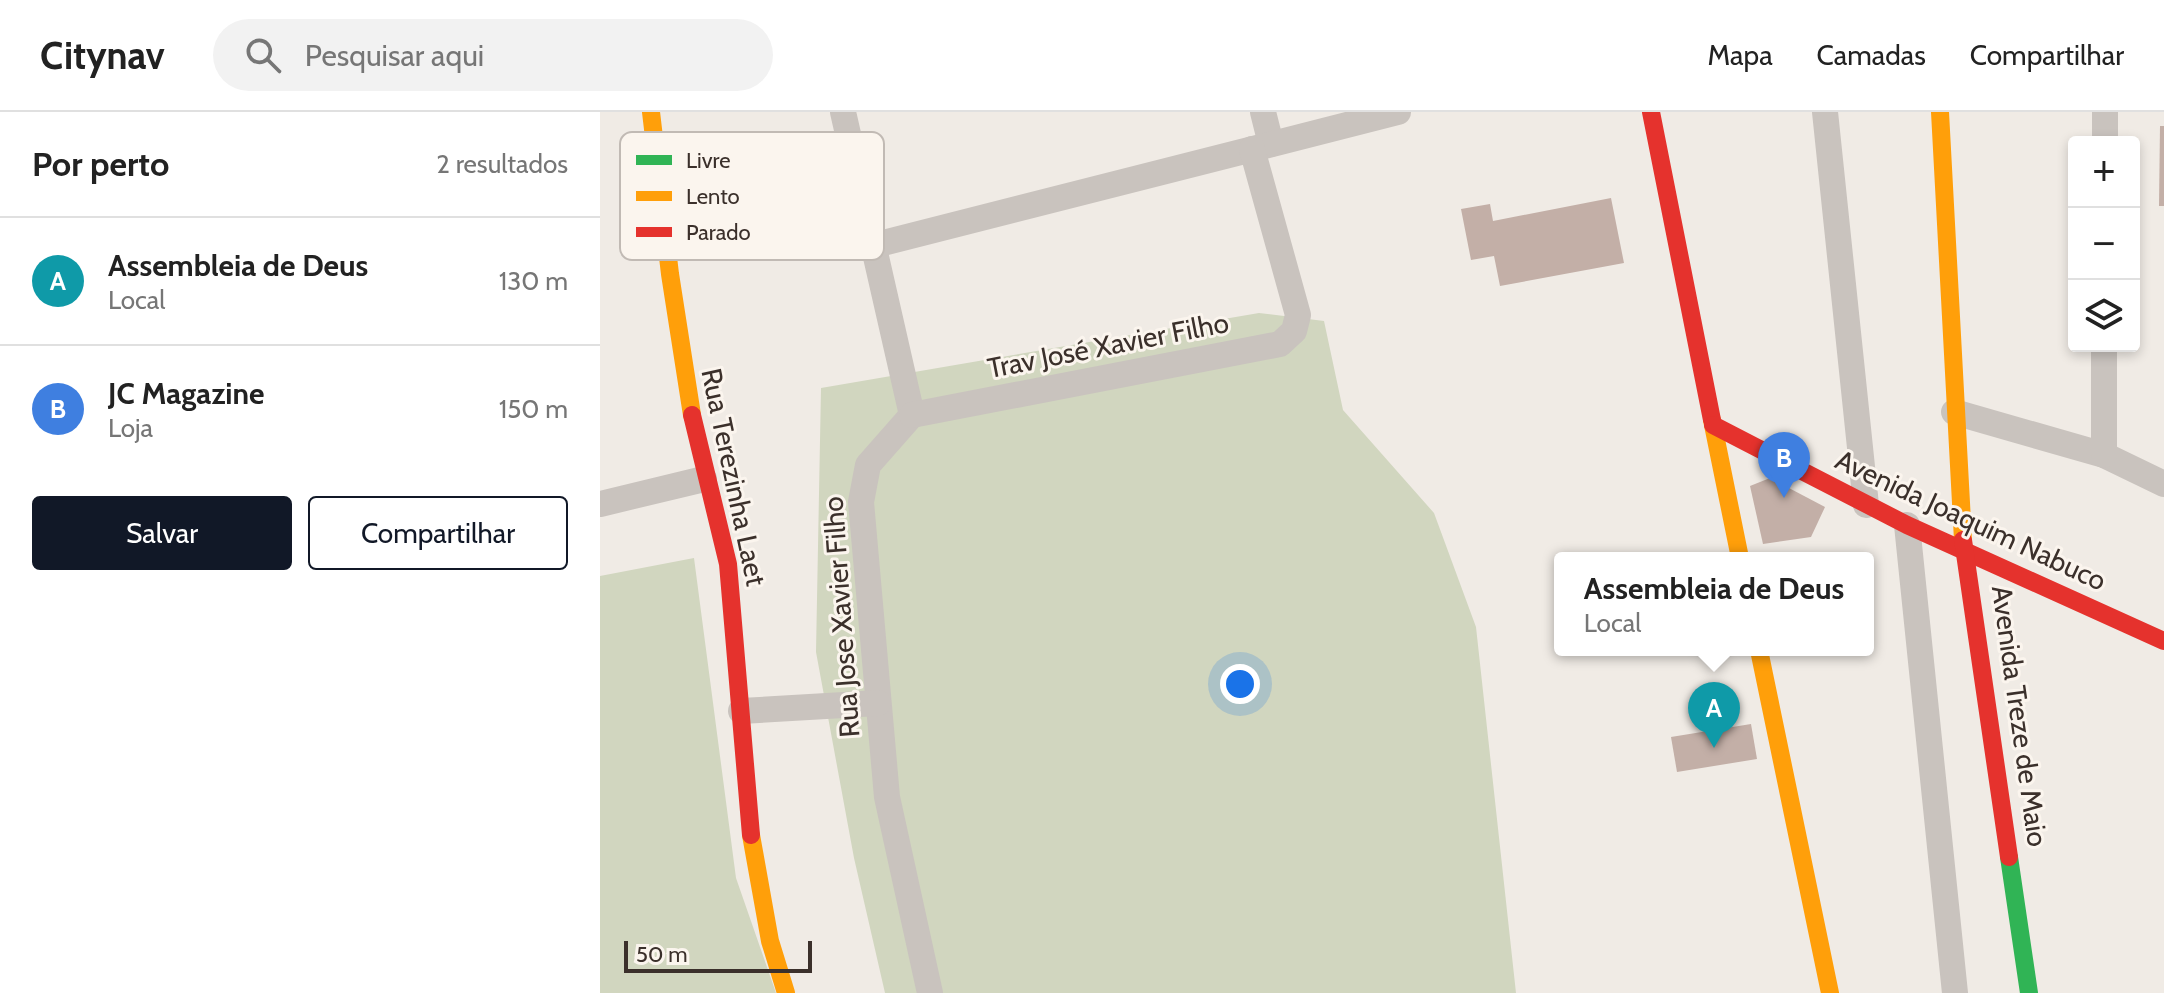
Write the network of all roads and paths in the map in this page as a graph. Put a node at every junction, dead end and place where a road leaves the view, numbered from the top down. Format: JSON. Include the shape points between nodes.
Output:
{"nodes":[{"id":1,"x":651,"y":112,"type":"edge"},
{"id":2,"x":843,"y":112,"type":"edge"},
{"id":3,"x":1263,"y":112,"type":"edge"},
{"id":4,"x":1398,"y":112,"type":"edge"},
{"id":5,"x":1651,"y":112,"type":"edge"},
{"id":6,"x":1825,"y":112,"type":"edge"},
{"id":7,"x":1940,"y":112,"type":"edge"},
{"id":8,"x":2105,"y":112,"type":"edge"},
{"id":9,"x":653,"y":132,"type":"edge"},
{"id":10,"x":847,"y":132,"type":"edge"},
{"id":11,"x":2105,"y":136,"type":"edge"},
{"id":12,"x":1261,"y":146,"type":"junction"},
{"id":13,"x":884,"y":243,"type":"edge"},
{"id":14,"x":667,"y":260,"type":"edge"},
{"id":15,"x":878,"y":260,"type":"edge"},
{"id":16,"x":2104,"y":352,"type":"edge"},
{"id":17,"x":1954,"y":412,"type":"junction"},
{"id":18,"x":912,"y":415,"type":"junction"},
{"id":19,"x":1713,"y":425,"type":"junction"},
{"id":20,"x":2104,"y":455,"type":"junction"},
{"id":21,"x":704,"y":479,"type":"junction"},
{"id":22,"x":2164,"y":484,"type":"edge"},
{"id":23,"x":600,"y":504,"type":"edge"},
{"id":24,"x":1866,"y":505,"type":"junction"},
{"id":25,"x":1907,"y":525,"type":"junction"},
{"id":26,"x":1963,"y":549,"type":"junction"},
{"id":27,"x":1739,"y":552,"type":"edge"},
{"id":28,"x":2164,"y":641,"type":"edge"},
{"id":29,"x":1760,"y":656,"type":"edge"},
{"id":30,"x":878,"y":703,"type":"junction"},
{"id":31,"x":741,"y":711,"type":"junction"},
{"id":32,"x":786,"y":993,"type":"edge"},
{"id":33,"x":930,"y":993,"type":"edge"},
{"id":34,"x":1830,"y":993,"type":"edge"},
{"id":35,"x":1955,"y":993,"type":"edge"},
{"id":36,"x":2029,"y":993,"type":"edge"}],
"edges":[{"from":1,"to":9,"type":"street","name":"Rua Terezinha Laet"},
{"from":2,"to":10,"type":"street"},
{"from":3,"to":12,"type":"street"},
{"from":4,"to":12,"type":"street"},
{"from":5,"to":19,"type":"street"},
{"from":6,"to":24,"type":"street"},
{"from":7,"to":17,"type":"street","name":"Avenida Treze de Maio"},
{"from":8,"to":11,"type":"street"},
{"from":12,"to":13,"type":"street"},
{"from":12,"to":18,"type":"street","name":"Trav José Xavier Filho","via":[[1298,315],[1294,331],[1280,344]]},
{"from":14,"to":21,"type":"street","name":"Rua Terezinha Laet"},
{"from":15,"to":18,"type":"street"},
{"from":16,"to":20,"type":"street"},
{"from":17,"to":20,"type":"street"},
{"from":17,"to":26,"type":"street","name":"Avenida Treze de Maio"},
{"from":18,"to":30,"type":"street","name":"Rua Jose Xavier Filho","via":[[868,465],[862,488]]},
{"from":19,"to":24,"type":"street","name":"Avenida Joaquim Nabuco"},
{"from":19,"to":27,"type":"street"},
{"from":20,"to":22,"type":"street"},
{"from":21,"to":23,"type":"street"},
{"from":21,"to":31,"type":"street","name":"Rua Terezinha Laet","via":[[728,561]]},
{"from":24,"to":25,"type":"street","name":"Avenida Joaquim Nabuco"},
{"from":25,"to":26,"type":"street","name":"Avenida Joaquim Nabuco"},
{"from":25,"to":35,"type":"street"},
{"from":26,"to":28,"type":"street","name":"Avenida Joaquim Nabuco"},
{"from":26,"to":36,"type":"street","name":"Avenida Treze de Maio"},
{"from":29,"to":34,"type":"street"},
{"from":30,"to":31,"type":"street"},
{"from":30,"to":33,"type":"street","name":"Rua Jose Xavier Filho","via":[[887,797]]},
{"from":31,"to":32,"type":"street","name":"Rua Terezinha Laet","via":[[755,879]]}]}
